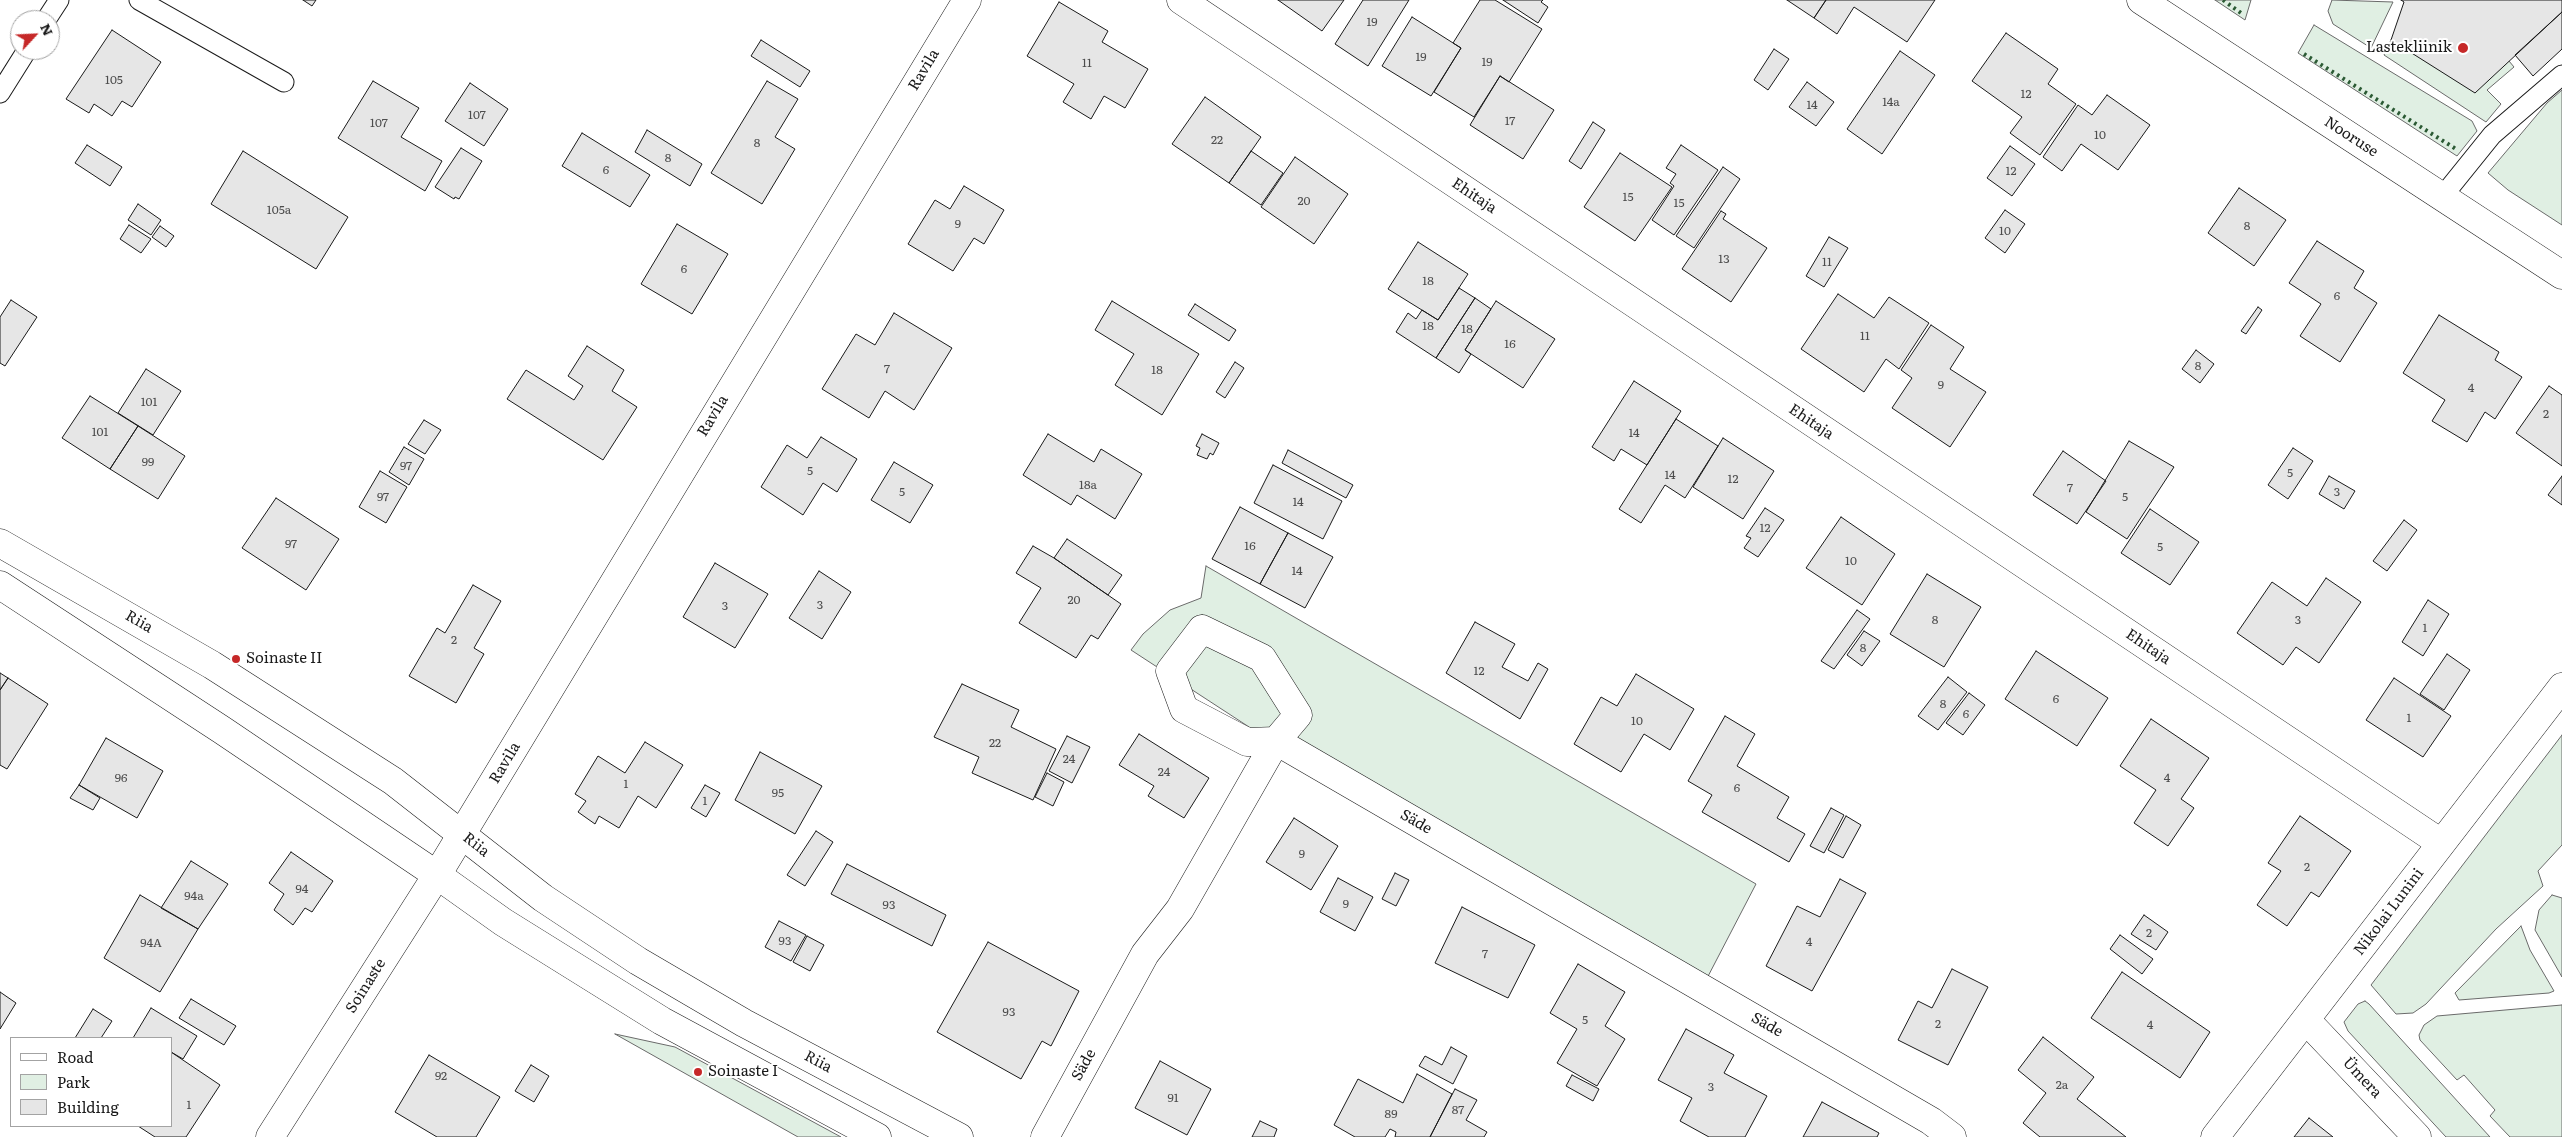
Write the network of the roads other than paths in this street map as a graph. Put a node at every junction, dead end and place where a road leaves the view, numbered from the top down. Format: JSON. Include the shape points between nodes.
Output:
{"nodes":[{"id":1,"x":139,"y":0,"type":"edge"},
{"id":2,"x":967,"y":0,"type":"edge"},
{"id":3,"x":1181,"y":0,"type":"edge"},
{"id":4,"x":2140,"y":0,"type":"edge"},
{"id":5,"x":21,"y":60,"type":"edge"},
{"id":6,"x":2562,"y":75,"type":"edge"},
{"id":7,"x":284,"y":82,"type":"dead end"},
{"id":8,"x":0,"y":93,"type":"edge"},
{"id":9,"x":2442,"y":197,"type":"junction"},
{"id":10,"x":2562,"y":275,"type":"edge"},
{"id":11,"x":0,"y":542,"type":"edge"},
{"id":12,"x":0,"y":585,"type":"edge"},
{"id":13,"x":2562,"y":687,"type":"edge"},
{"id":14,"x":1276,"y":741,"type":"junction"},
{"id":15,"x":461,"y":833,"type":"junction"},
{"id":16,"x":2441,"y":843,"type":"junction"},
{"id":17,"x":437,"y":875,"type":"junction"},
{"id":18,"x":2306,"y":1020,"type":"junction"},
{"id":19,"x":270,"y":1137,"type":"edge"},
{"id":20,"x":877,"y":1137,"type":"edge"},
{"id":21,"x":959,"y":1137,"type":"edge"},
{"id":22,"x":1045,"y":1137,"type":"edge"},
{"id":23,"x":1952,"y":1137,"type":"edge"},
{"id":24,"x":2215,"y":1137,"type":"edge"},
{"id":25,"x":2417,"y":1137,"type":"edge"}],
"edges":[{"from":1,"to":7,"type":"lane"},
{"from":2,"to":15,"type":"main road","name":"Ravila"},
{"from":3,"to":16,"type":"main road","name":"Ehitaja"},
{"from":4,"to":9,"type":"main road","name":"Nooruse"},
{"from":5,"to":8,"type":"lane"},
{"from":6,"to":9,"type":"lane","via":[[2492,135]]},
{"from":9,"to":10,"type":"main road","name":"Nooruse"},
{"from":11,"to":15,"type":"main road","name":"Riia","via":[[228,675],[393,781]]},
{"from":12,"to":17,"type":"main road"},
{"from":13,"to":16,"type":"main road","name":"Nikolai Lunini"},
{"from":14,"to":14,"type":"main road","via":[[1298,715],[1262,658],[1202,629],[1170,671],[1184,709],[1247,742]]},
{"from":14,"to":22,"type":"main road","name":"Säde","via":[[1180,909],[1144,954]]},
{"from":14,"to":23,"type":"main road","name":"Säde","via":[[1931,1121]]},
{"from":15,"to":17,"type":"main road","name":"Soinaste"},
{"from":15,"to":21,"type":"main road","name":"Riia","via":[[543,898],[638,962],[744,1023]]},
{"from":16,"to":18,"type":"main road","name":"Nikolai Lunini"},
{"from":17,"to":19,"type":"main road","name":"Soinaste"},
{"from":17,"to":20,"type":"main road","via":[[503,922],[662,1021]]},
{"from":18,"to":24,"type":"main road","name":"Nikolai Lunini"},
{"from":18,"to":25,"type":"main road","name":"Ümera"}]}
